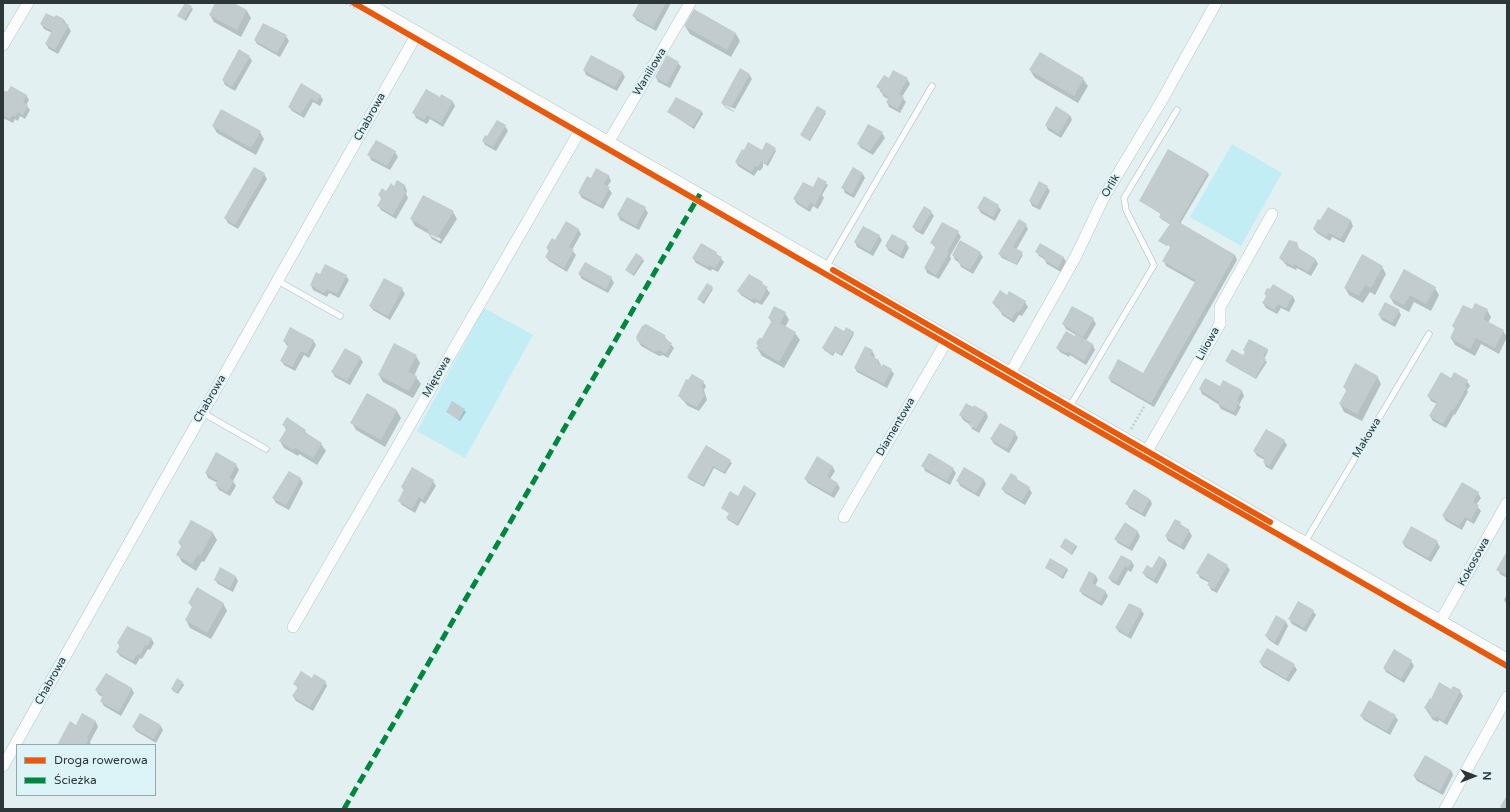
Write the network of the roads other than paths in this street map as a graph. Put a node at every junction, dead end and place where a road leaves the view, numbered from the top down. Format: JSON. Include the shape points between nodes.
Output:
{"nodes":[{"id":1,"x":28,"y":3,"type":"edge"},
{"id":2,"x":690,"y":3,"type":"edge"},
{"id":3,"x":1216,"y":3,"type":"edge"},
{"id":4,"x":367,"y":7,"type":"edge"},
{"id":5,"x":418,"y":32,"type":"junction"},
{"id":6,"x":3,"y":45,"type":"edge"},
{"id":7,"x":932,"y":86,"type":"dead end"},
{"id":8,"x":1177,"y":110,"type":"dead end"},
{"id":9,"x":582,"y":127,"type":"junction"},
{"id":10,"x":609,"y":141,"type":"junction"},
{"id":11,"x":1272,"y":214,"type":"dead end"},
{"id":12,"x":826,"y":266,"type":"junction"},
{"id":13,"x":278,"y":280,"type":"junction"},
{"id":14,"x":340,"y":316,"type":"dead end"},
{"id":15,"x":1429,"y":334,"type":"dead end"},
{"id":16,"x":949,"y":337,"type":"junction"},
{"id":17,"x":1011,"y":372,"type":"junction"},
{"id":18,"x":1070,"y":406,"type":"junction"},
{"id":19,"x":203,"y":413,"type":"junction"},
{"id":20,"x":266,"y":449,"type":"dead end"},
{"id":21,"x":1148,"y":451,"type":"junction"},
{"id":22,"x":1507,"y":503,"type":"edge"},
{"id":23,"x":844,"y":516,"type":"dead end"},
{"id":24,"x":1305,"y":542,"type":"junction"},
{"id":25,"x":1441,"y":620,"type":"junction"},
{"id":26,"x":293,"y":627,"type":"dead end"},
{"id":27,"x":1507,"y":659,"type":"edge"},
{"id":28,"x":1507,"y":697,"type":"edge"},
{"id":29,"x":3,"y":766,"type":"edge"},
{"id":30,"x":1445,"y":809,"type":"edge"}],
"edges":[{"from":1,"to":6,"type":"street"},
{"from":2,"to":10,"type":"street","name":"Waniliowa"},
{"from":3,"to":17,"type":"street","name":"Orlik","via":[[1104,197],[1076,256]]},
{"from":4,"to":5,"type":"street"},
{"from":5,"to":9,"type":"street"},
{"from":5,"to":13,"type":"street","name":"Chabrowa"},
{"from":7,"to":12,"type":"lane"},
{"from":8,"to":18,"type":"lane","via":[[1124,198],[1126,210],[1154,265]]},
{"from":9,"to":10,"type":"street"},
{"from":9,"to":26,"type":"street","name":"Miętowa"},
{"from":10,"to":12,"type":"street"},
{"from":11,"to":21,"type":"street","name":"Liliowa","via":[[1220,307],[1220,324]]},
{"from":12,"to":16,"type":"street"},
{"from":13,"to":14,"type":"lane"},
{"from":13,"to":19,"type":"street","name":"Chabrowa"},
{"from":15,"to":24,"type":"lane","name":"Makowa"},
{"from":16,"to":17,"type":"street"},
{"from":16,"to":23,"type":"street","name":"Diamentowa"},
{"from":17,"to":18,"type":"street"},
{"from":18,"to":21,"type":"street"},
{"from":19,"to":20,"type":"lane"},
{"from":19,"to":29,"type":"street","name":"Chabrowa"},
{"from":21,"to":24,"type":"street"},
{"from":22,"to":25,"type":"street","name":"Kokosowa"},
{"from":24,"to":25,"type":"street"},
{"from":25,"to":27,"type":"street"},
{"from":28,"to":30,"type":"street"}]}
